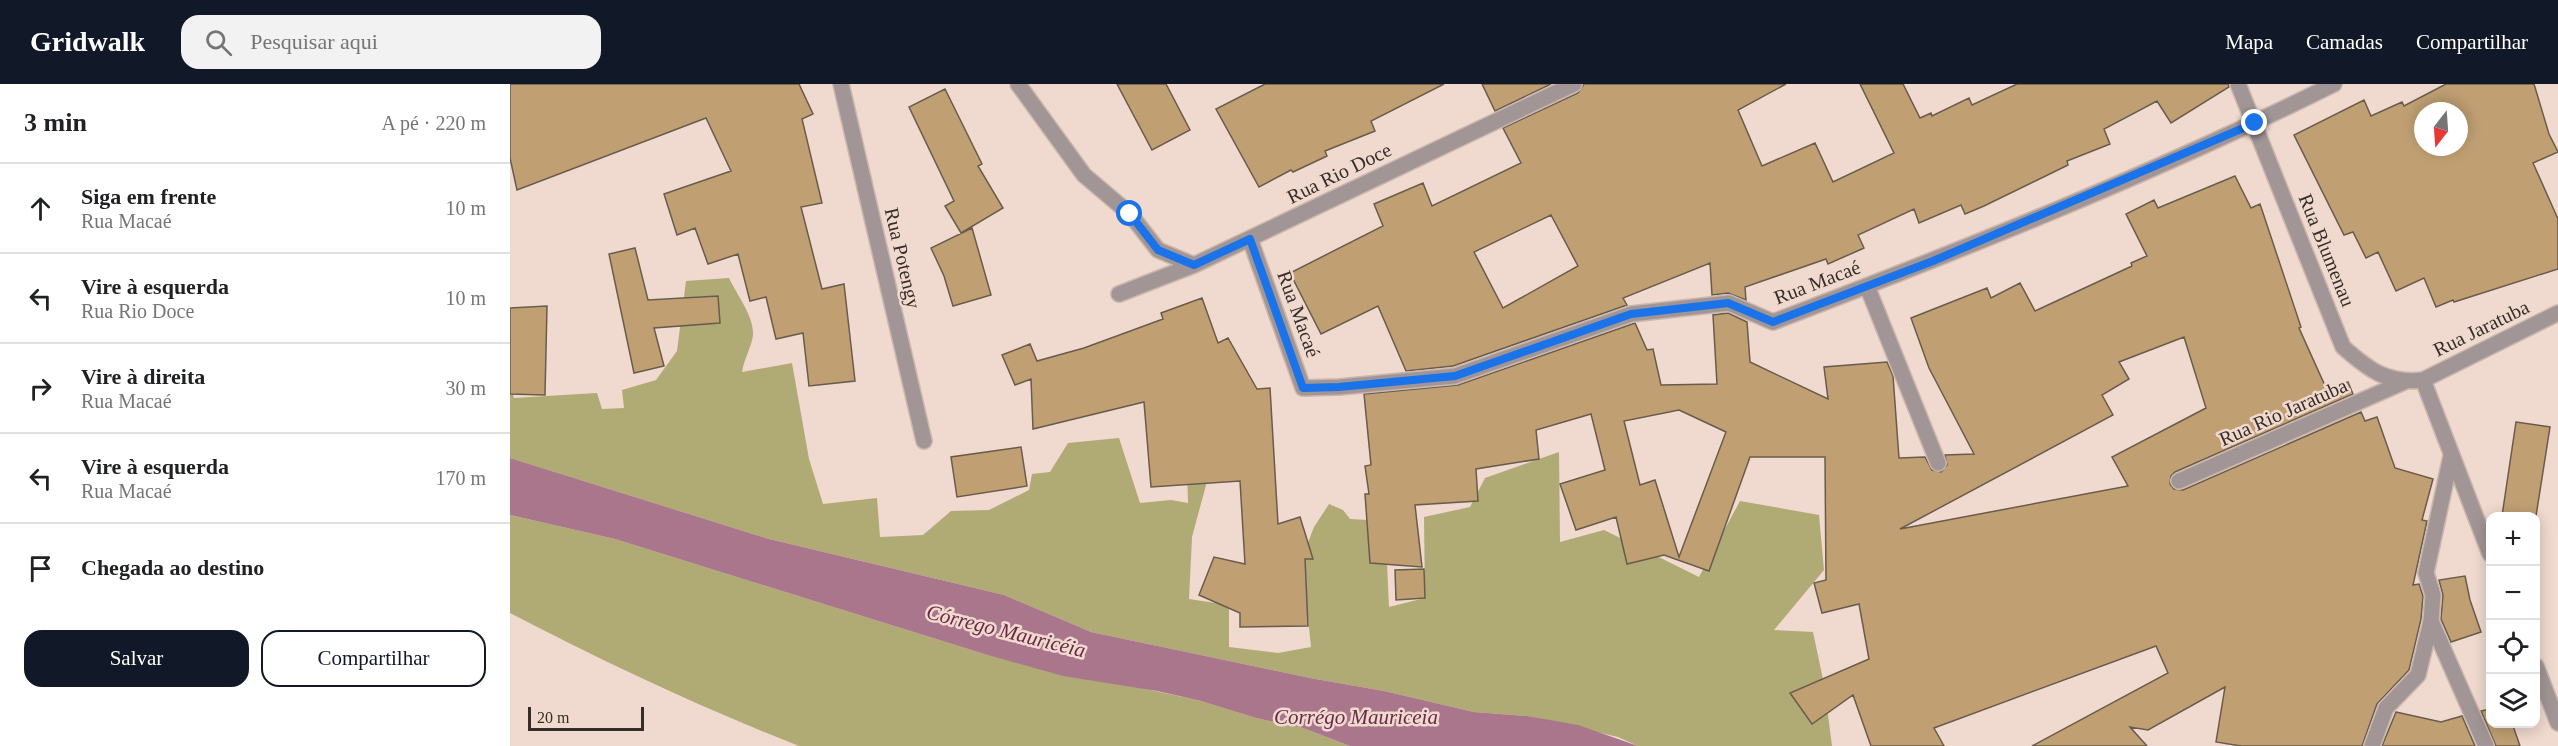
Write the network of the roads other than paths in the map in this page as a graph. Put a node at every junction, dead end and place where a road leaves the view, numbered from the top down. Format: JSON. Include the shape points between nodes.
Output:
{"nodes":[{"id":1,"x":841,"y":84,"type":"edge"},
{"id":2,"x":1018,"y":84,"type":"edge"},
{"id":3,"x":1574,"y":84,"type":"edge"},
{"id":4,"x":2238,"y":84,"type":"edge"},
{"id":5,"x":2334,"y":84,"type":"edge"},
{"id":6,"x":2255,"y":123,"type":"junction"},
{"id":7,"x":1250,"y":239,"type":"junction"},
{"id":8,"x":1194,"y":265,"type":"junction"},
{"id":9,"x":1867,"y":286,"type":"junction"},
{"id":10,"x":1119,"y":294,"type":"dead end"},
{"id":11,"x":2558,"y":314,"type":"edge"},
{"id":12,"x":2423,"y":380,"type":"junction"},
{"id":13,"x":2404,"y":382,"type":"junction"},
{"id":14,"x":924,"y":441,"type":"dead end"},
{"id":15,"x":2451,"y":456,"type":"junction"},
{"id":16,"x":1938,"y":463,"type":"dead end"},
{"id":17,"x":2179,"y":481,"type":"dead end"},
{"id":18,"x":2486,"y":544,"type":"edge"},
{"id":19,"x":2431,"y":621,"type":"junction"},
{"id":20,"x":2538,"y":674,"type":"edge"},
{"id":21,"x":2558,"y":723,"type":"edge"},
{"id":22,"x":2372,"y":746,"type":"edge"},
{"id":23,"x":2486,"y":746,"type":"edge"}],
"edges":[{"from":1,"to":14,"type":"street","name":"Rua Potengy"},
{"from":2,"to":8,"type":"street","via":[[1084,175],[1130,214],[1158,250]]},
{"from":3,"to":7,"type":"street","name":"Rua Rio Doce"},
{"from":4,"to":6,"type":"street","name":"Rua Blumenau"},
{"from":5,"to":6,"type":"street","name":"Rua Macaé"},
{"from":6,"to":9,"type":"street","name":"Rua Macaé"},
{"from":6,"to":13,"type":"street","name":"Rua Blumenau","via":[[2343,347],[2365,367]]},
{"from":7,"to":8,"type":"street","name":"Rua Rio Doce"},
{"from":7,"to":9,"type":"street","name":"Rua Macaé","via":[[1303,388],[1455,376],[1631,314],[1728,303],[1773,322]]},
{"from":8,"to":10,"type":"street","name":"Rua Rio Doce"},
{"from":9,"to":16,"type":"street"},
{"from":11,"to":12,"type":"street","name":"Rua Jaratuba"},
{"from":12,"to":13,"type":"street","name":"Rua Blumenau"},
{"from":12,"to":15,"type":"street"},
{"from":13,"to":17,"type":"street","name":"Rua Rio Jaratuba"},
{"from":15,"to":18,"type":"street"},
{"from":15,"to":19,"type":"street","via":[[2426,573],[2433,595]]},
{"from":19,"to":22,"type":"street","via":[[2418,675],[2386,708]]},
{"from":19,"to":23,"type":"street"},
{"from":20,"to":21,"type":"street"}]}
